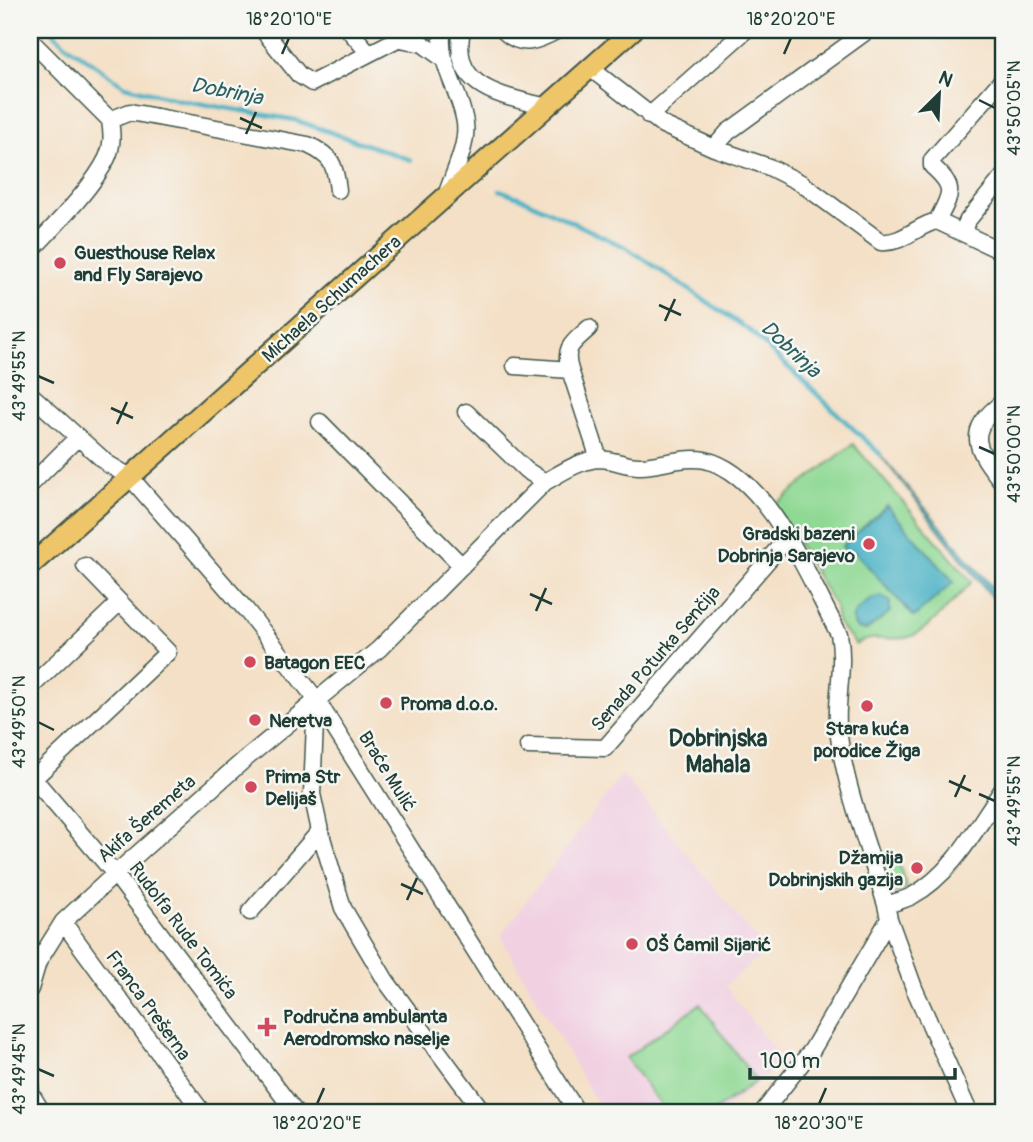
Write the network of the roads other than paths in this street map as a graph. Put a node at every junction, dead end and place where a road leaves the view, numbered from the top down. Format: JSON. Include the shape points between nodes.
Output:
{"nodes":[{"id":1,"x":263,"y":30,"type":"edge"},
{"id":2,"x":349,"y":30,"type":"edge"},
{"id":3,"x":415,"y":30,"type":"edge"},
{"id":4,"x":443,"y":30,"type":"edge"},
{"id":5,"x":451,"y":30,"type":"edge"},
{"id":6,"x":462,"y":30,"type":"edge"},
{"id":7,"x":503,"y":30,"type":"edge"},
{"id":8,"x":558,"y":30,"type":"edge"},
{"id":9,"x":633,"y":30,"type":"edge"},
{"id":10,"x":746,"y":30,"type":"edge"},
{"id":11,"x":863,"y":33,"type":"dead end"},
{"id":12,"x":397,"y":38,"type":"junction"},
{"id":13,"x":30,"y":40,"type":"edge"},
{"id":14,"x":459,"y":47,"type":"junction"},
{"id":15,"x":368,"y":52,"type":"junction"},
{"id":16,"x":445,"y":60,"type":"junction"},
{"id":17,"x":590,"y":68,"type":"junction"},
{"id":18,"x":1003,"y":79,"type":"edge"},
{"id":19,"x":546,"y":107,"type":"junction"},
{"id":20,"x":649,"y":116,"type":"junction"},
{"id":21,"x":110,"y":120,"type":"junction"},
{"id":22,"x":714,"y":148,"type":"junction"},
{"id":23,"x":1003,"y":177,"type":"edge"},
{"id":24,"x":338,"y":190,"type":"dead end"},
{"id":25,"x":446,"y":196,"type":"junction"},
{"id":26,"x":937,"y":221,"type":"junction"},
{"id":27,"x":962,"y":233,"type":"junction"},
{"id":28,"x":30,"y":252,"type":"edge"},
{"id":29,"x":1003,"y":252,"type":"edge"},
{"id":30,"x":589,"y":328,"type":"dead end"},
{"id":31,"x":515,"y":366,"type":"dead end"},
{"id":32,"x":570,"y":370,"type":"junction"},
{"id":33,"x":30,"y":394,"type":"edge"},
{"id":34,"x":1003,"y":402,"type":"edge"},
{"id":35,"x":466,"y":412,"type":"dead end"},
{"id":36,"x":320,"y":422,"type":"dead end"},
{"id":37,"x":78,"y":437,"type":"junction"},
{"id":38,"x":599,"y":459,"type":"junction"},
{"id":39,"x":130,"y":477,"type":"junction"},
{"id":40,"x":545,"y":482,"type":"junction"},
{"id":41,"x":1003,"y":483,"type":"edge"},
{"id":42,"x":30,"y":485,"type":"edge"},
{"id":43,"x":788,"y":537,"type":"junction"},
{"id":44,"x":30,"y":566,"type":"edge"},
{"id":45,"x":85,"y":566,"type":"dead end"},
{"id":46,"x":462,"y":566,"type":"junction"},
{"id":47,"x":120,"y":602,"type":"junction"},
{"id":48,"x":30,"y":688,"type":"edge"},
{"id":49,"x":316,"y":699,"type":"junction"},
{"id":50,"x":528,"y":746,"type":"dead end"},
{"id":51,"x":32,"y":780,"type":"edge"},
{"id":52,"x":1003,"y":789,"type":"edge"},
{"id":53,"x":320,"y":831,"type":"junction"},
{"id":54,"x":115,"y":874,"type":"junction"},
{"id":55,"x":250,"y":912,"type":"dead end"},
{"id":56,"x":887,"y":912,"type":"junction"},
{"id":57,"x":62,"y":924,"type":"junction"},
{"id":58,"x":30,"y":989,"type":"edge"},
{"id":59,"x":30,"y":1086,"type":"edge"},
{"id":60,"x":42,"y":1112,"type":"edge"},
{"id":61,"x":202,"y":1112,"type":"edge"},
{"id":62,"x":295,"y":1112,"type":"edge"},
{"id":63,"x":484,"y":1112,"type":"edge"},
{"id":64,"x":577,"y":1112,"type":"edge"},
{"id":65,"x":763,"y":1112,"type":"edge"},
{"id":66,"x":969,"y":1112,"type":"edge"}],
"edges":[{"from":1,"to":15,"type":"street","via":[[299,75],[313,83]]},
{"from":2,"to":15,"type":"street"},
{"from":3,"to":12,"type":"street"},
{"from":4,"to":16,"type":"street"},
{"from":5,"to":14,"type":"street"},
{"from":6,"to":14,"type":"street"},
{"from":7,"to":8,"type":"street","via":[[523,43],[537,42]]},
{"from":9,"to":17,"type":"main road","name":"Michaela Schumachera"},
{"from":10,"to":20,"type":"street"},
{"from":11,"to":22,"type":"street","via":[[728,132]]},
{"from":12,"to":15,"type":"street"},
{"from":12,"to":16,"type":"street","via":[[422,44]]},
{"from":13,"to":21,"type":"street"},
{"from":14,"to":19,"type":"street","via":[[468,76],[481,86]]},
{"from":16,"to":25,"type":"street","via":[[465,136]]},
{"from":17,"to":19,"type":"main road","name":"Michaela Schumachera"},
{"from":17,"to":20,"type":"street"},
{"from":18,"to":26,"type":"street","via":[[932,160],[950,187]]},
{"from":19,"to":25,"type":"main road","name":"Michaela Schumachera"},
{"from":20,"to":22,"type":"street"},
{"from":21,"to":24,"type":"street","via":[[130,112],[308,145],[324,152],[331,162]]},
{"from":21,"to":28,"type":"street","via":[[113,138],[107,158]]},
{"from":22,"to":26,"type":"street","via":[[801,183],[881,242],[898,241]]},
{"from":23,"to":27,"type":"street"},
{"from":25,"to":39,"type":"main road","name":"Michaela Schumachera"},
{"from":26,"to":27,"type":"street"},
{"from":27,"to":29,"type":"street"},
{"from":30,"to":32,"type":"street","via":[[571,344]]},
{"from":31,"to":32,"type":"street"},
{"from":32,"to":38,"type":"street"},
{"from":33,"to":37,"type":"street","name":"Braće Mulić"},
{"from":34,"to":41,"type":"street","via":[[984,419],[977,442]]},
{"from":35,"to":40,"type":"street","via":[[526,470]]},
{"from":36,"to":46,"type":"street"},
{"from":37,"to":39,"type":"street","name":"Braće Mulić","via":[[107,464]]},
{"from":37,"to":42,"type":"street"},
{"from":38,"to":40,"type":"street"},
{"from":38,"to":43,"type":"street","via":[[639,466],[704,460],[722,466],[743,480]]},
{"from":39,"to":44,"type":"main road","name":"Michaela Schumachera"},
{"from":39,"to":49,"type":"street","name":"Braće Mulić","via":[[246,610]]},
{"from":40,"to":46,"type":"street"},
{"from":43,"to":50,"type":"street","name":"Senada Poturka Senčija","via":[[606,748]]},
{"from":43,"to":56,"type":"street","via":[[839,634],[843,655],[838,727],[849,785]]},
{"from":45,"to":47,"type":"street"},
{"from":46,"to":49,"type":"street","via":[[379,649]]},
{"from":47,"to":48,"type":"street"},
{"from":47,"to":51,"type":"street","via":[[168,652]]},
{"from":49,"to":53,"type":"street","via":[[312,794]]},
{"from":49,"to":54,"type":"street","name":"Akifa Šeremeta"},
{"from":49,"to":64,"type":"street","name":"Braće Mulić"},
{"from":51,"to":54,"type":"street","name":"Rudolfa Rude Tomića"},
{"from":52,"to":56,"type":"street","via":[[936,880]]},
{"from":53,"to":55,"type":"street"},
{"from":53,"to":63,"type":"street","via":[[343,908],[359,936],[386,981]]},
{"from":54,"to":57,"type":"street","name":"Akifa Šeremeta"},
{"from":54,"to":62,"type":"street","name":"Rudolfa Rude Tomića"},
{"from":56,"to":65,"type":"street","via":[[812,1050]]},
{"from":56,"to":66,"type":"street","via":[[914,988]]},
{"from":57,"to":58,"type":"street","name":"Akifa Šeremeta","via":[[38,962]]},
{"from":57,"to":61,"type":"street","name":"Franca Prešerna"},
{"from":59,"to":60,"type":"street"}]}
